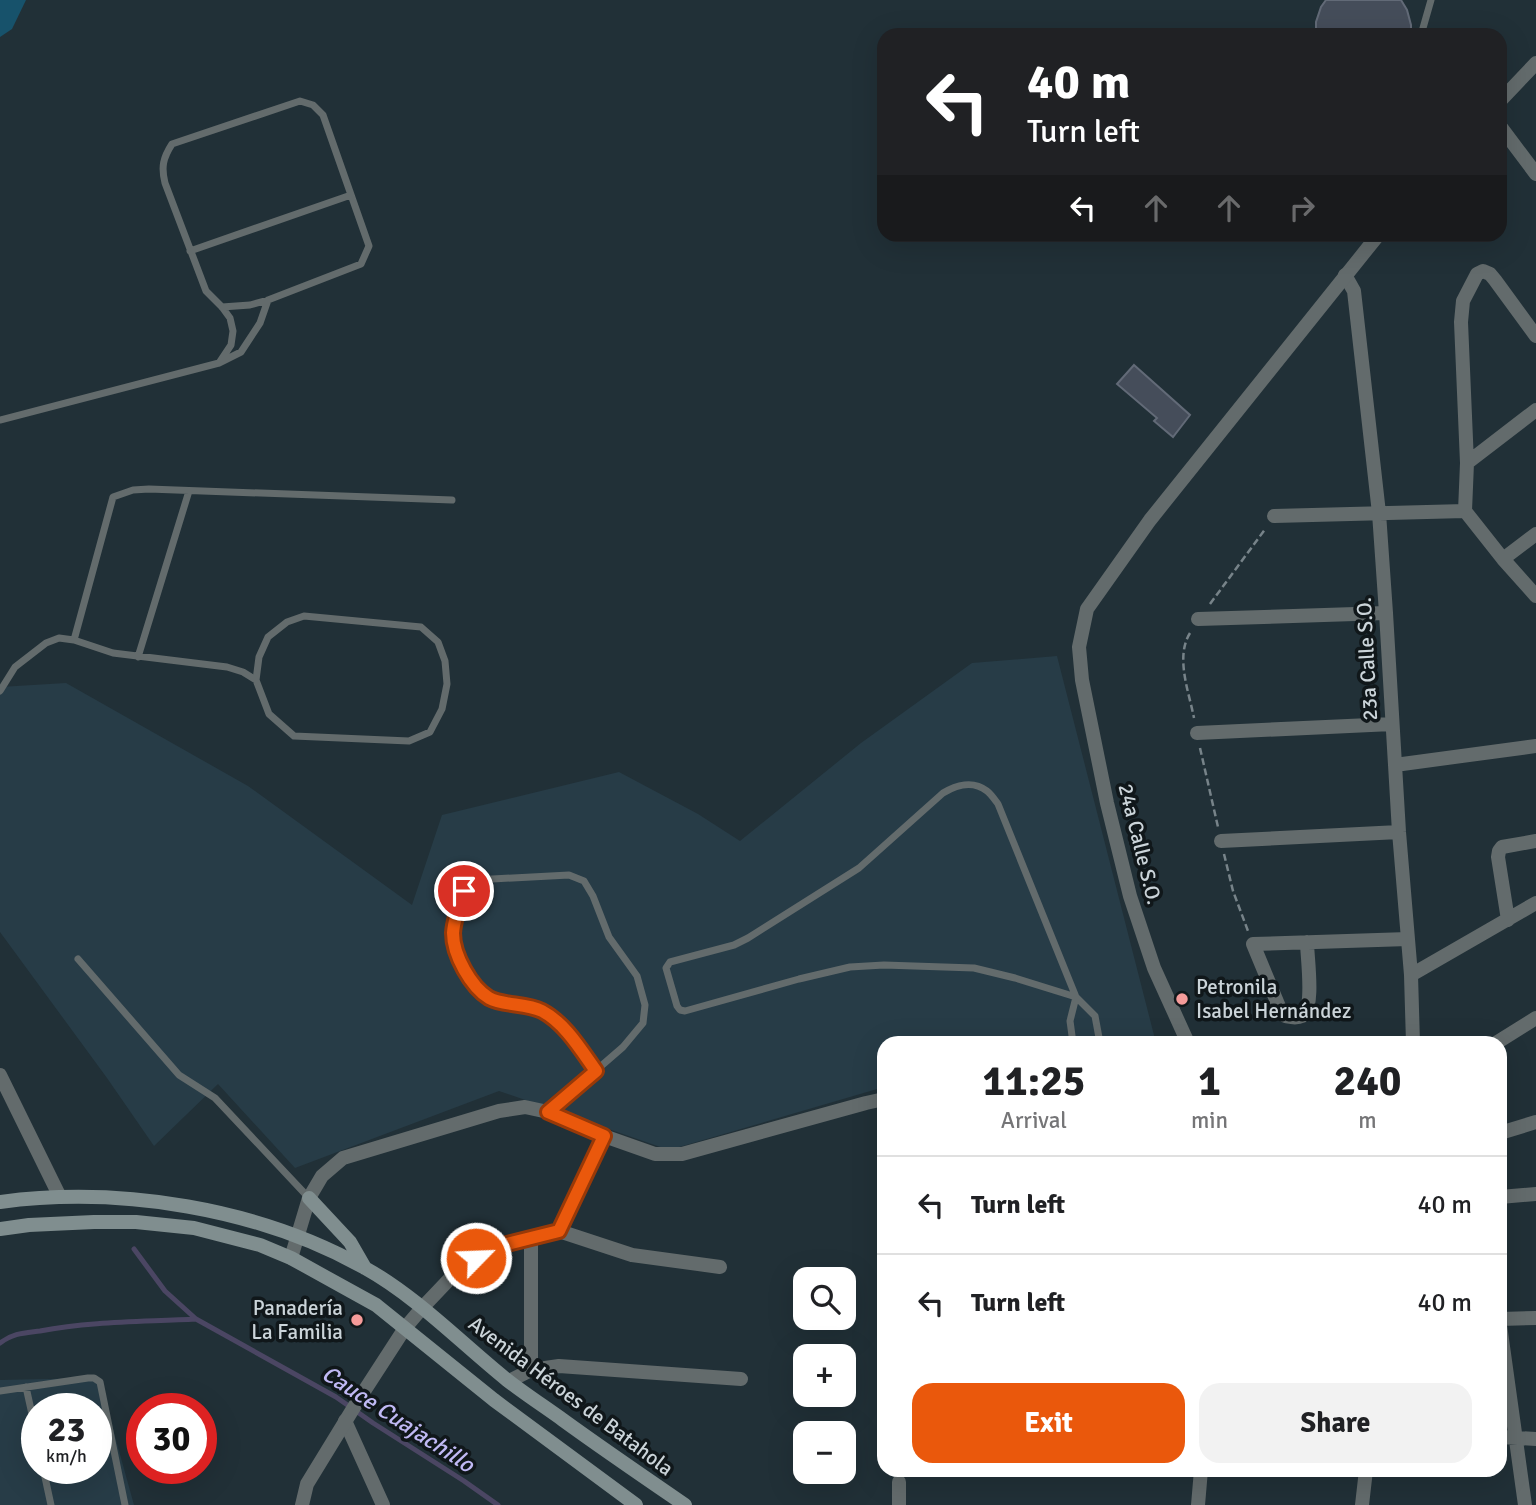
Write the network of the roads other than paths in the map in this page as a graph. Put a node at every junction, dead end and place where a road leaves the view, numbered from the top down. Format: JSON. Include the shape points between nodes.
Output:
{"nodes":[{"id":1,"x":1431,"y":0,"type":"edge"},
{"id":2,"x":1423,"y":28,"type":"edge"},
{"id":3,"x":1536,"y":63,"type":"edge"},
{"id":4,"x":1507,"y":94,"type":"edge"},
{"id":5,"x":1507,"y":135,"type":"edge"},
{"id":6,"x":1536,"y":174,"type":"edge"},
{"id":7,"x":351,"y":195,"type":"junction"},
{"id":8,"x":1372,"y":242,"type":"edge"},
{"id":9,"x":190,"y":251,"type":"junction"},
{"id":10,"x":1345,"y":275,"type":"junction"},
{"id":11,"x":268,"y":300,"type":"junction"},
{"id":12,"x":222,"y":307,"type":"junction"},
{"id":13,"x":1536,"y":336,"type":"edge"},
{"id":14,"x":219,"y":363,"type":"junction"},
{"id":15,"x":1536,"y":410,"type":"edge"},
{"id":16,"x":0,"y":420,"type":"edge"},
{"id":17,"x":1467,"y":463,"type":"junction"},
{"id":18,"x":189,"y":491,"type":"junction"},
{"id":19,"x":452,"y":500,"type":"dead end"},
{"id":20,"x":1465,"y":511,"type":"junction"},
{"id":21,"x":1379,"y":513,"type":"junction"},
{"id":22,"x":1274,"y":516,"type":"dead end"},
{"id":23,"x":1536,"y":534,"type":"edge"},
{"id":24,"x":1503,"y":559,"type":"junction"},
{"id":25,"x":1536,"y":596,"type":"edge"},
{"id":26,"x":1386,"y":613,"type":"junction"},
{"id":27,"x":1198,"y":619,"type":"dead end"},
{"id":28,"x":74,"y":640,"type":"junction"},
{"id":29,"x":138,"y":657,"type":"junction"},
{"id":30,"x":256,"y":680,"type":"junction"},
{"id":31,"x":0,"y":691,"type":"edge"},
{"id":32,"x":1392,"y":724,"type":"junction"},
{"id":33,"x":1197,"y":733,"type":"dead end"},
{"id":34,"x":1536,"y":746,"type":"edge"},
{"id":35,"x":1395,"y":765,"type":"junction"},
{"id":36,"x":1399,"y":832,"type":"junction"},
{"id":37,"x":1221,"y":841,"type":"dead end"},
{"id":38,"x":1536,"y":841,"type":"edge"},
{"id":39,"x":1536,"y":903,"type":"edge"},
{"id":40,"x":1508,"y":920,"type":"junction"},
{"id":41,"x":1408,"y":939,"type":"junction"},
{"id":42,"x":1307,"y":942,"type":"junction"},
{"id":43,"x":78,"y":959,"type":"dead end"},
{"id":44,"x":1411,"y":975,"type":"junction"},
{"id":45,"x":1076,"y":997,"type":"junction"},
{"id":46,"x":1536,"y":1018,"type":"edge"},
{"id":47,"x":1072,"y":1036,"type":"edge"},
{"id":48,"x":1099,"y":1036,"type":"edge"},
{"id":49,"x":1185,"y":1036,"type":"edge"},
{"id":50,"x":1413,"y":1036,"type":"edge"},
{"id":51,"x":1507,"y":1036,"type":"edge"},
{"id":52,"x":596,"y":1071,"type":"junction"},
{"id":53,"x":0,"y":1075,"type":"edge"},
{"id":54,"x":877,"y":1100,"type":"edge"},
{"id":55,"x":17,"y":1109,"type":"junction"},
{"id":56,"x":0,"y":1112,"type":"edge"},
{"id":57,"x":548,"y":1112,"type":"junction"},
{"id":58,"x":1536,"y":1122,"type":"edge"},
{"id":59,"x":1507,"y":1131,"type":"edge"},
{"id":60,"x":604,"y":1136,"type":"junction"},
{"id":61,"x":1536,"y":1194,"type":"edge"},
{"id":62,"x":1507,"y":1196,"type":"edge"},
{"id":63,"x":60,"y":1197,"type":"junction"},
{"id":64,"x":309,"y":1198,"type":"junction"},
{"id":65,"x":0,"y":1202,"type":"edge"},
{"id":66,"x":0,"y":1229,"type":"edge"},
{"id":67,"x":559,"y":1231,"type":"junction"},
{"id":68,"x":296,"y":1236,"type":"junction"},
{"id":69,"x":531,"y":1237,"type":"junction"},
{"id":70,"x":291,"y":1258,"type":"junction"},
{"id":71,"x":720,"y":1267,"type":"dead end"},
{"id":72,"x":365,"y":1268,"type":"junction"},
{"id":73,"x":422,"y":1308,"type":"junction"},
{"id":74,"x":1536,"y":1318,"type":"edge"},
{"id":75,"x":1507,"y":1319,"type":"edge"},
{"id":76,"x":405,"y":1328,"type":"junction"},
{"id":77,"x":531,"y":1370,"type":"junction"},
{"id":78,"x":1507,"y":1374,"type":"edge"},
{"id":79,"x":741,"y":1379,"type":"dead end"},
{"id":80,"x":509,"y":1381,"type":"junction"},
{"id":81,"x":26,"y":1387,"type":"junction"},
{"id":82,"x":0,"y":1391,"type":"edge"},
{"id":83,"x":27,"y":1393,"type":"edge"},
{"id":84,"x":347,"y":1418,"type":"junction"},
{"id":85,"x":1507,"y":1437,"type":"edge"},
{"id":86,"x":1516,"y":1437,"type":"junction"},
{"id":87,"x":1536,"y":1439,"type":"edge"},
{"id":88,"x":1200,"y":1477,"type":"edge"},
{"id":89,"x":1365,"y":1477,"type":"edge"},
{"id":90,"x":899,"y":1482,"type":"dead end"},
{"id":91,"x":46,"y":1484,"type":"edge"},
{"id":92,"x":51,"y":1505,"type":"edge"},
{"id":93,"x":125,"y":1505,"type":"edge"},
{"id":94,"x":302,"y":1505,"type":"edge"},
{"id":95,"x":383,"y":1505,"type":"edge"},
{"id":96,"x":636,"y":1505,"type":"edge"},
{"id":97,"x":685,"y":1505,"type":"edge"},
{"id":98,"x":899,"y":1505,"type":"edge"},
{"id":99,"x":1198,"y":1505,"type":"edge"},
{"id":100,"x":1362,"y":1505,"type":"edge"},
{"id":101,"x":1525,"y":1505,"type":"edge"}],
"edges":[{"from":1,"to":2,"type":"lane"},
{"from":3,"to":4,"type":"street"},
{"from":5,"to":6,"type":"street"},
{"from":7,"to":9,"type":"lane"},
{"from":7,"to":9,"type":"lane","via":[[323,115],[300,101],[172,144],[162,169]]},
{"from":7,"to":11,"type":"lane","via":[[369,246],[361,264]]},
{"from":8,"to":10,"type":"street","name":"24a Calle S.O."},
{"from":9,"to":12,"type":"lane","via":[[206,291]]},
{"from":10,"to":21,"type":"street","name":"23a Calle S.O.","via":[[1354,291]]},
{"from":10,"to":49,"type":"street","name":"24a Calle S.O.","via":[[1150,520],[1087,609],[1079,647],[1107,803],[1130,896],[1154,968]]},
{"from":11,"to":12,"type":"lane"},
{"from":11,"to":14,"type":"lane","via":[[260,323],[240,352]]},
{"from":12,"to":14,"type":"lane","via":[[233,331]]},
{"from":13,"to":17,"type":"street","via":[[1496,280],[1483,271],[1477,274],[1464,301],[1461,322]]},
{"from":14,"to":16,"type":"lane"},
{"from":15,"to":17,"type":"street"},
{"from":17,"to":20,"type":"street"},
{"from":18,"to":19,"type":"lane"},
{"from":18,"to":28,"type":"lane","via":[[132,490],[113,497]]},
{"from":18,"to":29,"type":"lane"},
{"from":20,"to":21,"type":"street"},
{"from":20,"to":24,"type":"street"},
{"from":21,"to":22,"type":"street"},
{"from":21,"to":26,"type":"street","name":"23a Calle S.O."},
{"from":23,"to":24,"type":"street"},
{"from":24,"to":25,"type":"street"},
{"from":26,"to":27,"type":"street"},
{"from":26,"to":32,"type":"street","name":"23a Calle S.O."},
{"from":28,"to":29,"type":"lane"},
{"from":28,"to":31,"type":"lane","via":[[59,638],[46,643],[15,667]]},
{"from":29,"to":30,"type":"lane","via":[[227,667]]},
{"from":30,"to":30,"type":"lane","via":[[268,637],[304,616],[421,627],[438,642],[447,684],[443,709],[430,732],[409,741],[294,736],[269,714]]},
{"from":32,"to":33,"type":"street"},
{"from":32,"to":35,"type":"street","name":"23a Calle S.O."},
{"from":34,"to":35,"type":"street"},
{"from":35,"to":36,"type":"street","name":"23a Calle S.O."},
{"from":36,"to":37,"type":"street"},
{"from":36,"to":41,"type":"street","name":"23a Calle S.O."},
{"from":38,"to":40,"type":"street","via":[[1499,851]]},
{"from":39,"to":40,"type":"street"},
{"from":40,"to":44,"type":"street"},
{"from":41,"to":42,"type":"street"},
{"from":41,"to":44,"type":"street","name":"23a Calle S.O."},
{"from":42,"to":42,"type":"street","via":[[1253,944],[1280,1009],[1293,1018],[1308,1010],[1310,1000]]},
{"from":43,"to":64,"type":"lane","via":[[179,1075],[215,1098]]},
{"from":44,"to":50,"type":"street","name":"23a Calle S.O."},
{"from":45,"to":45,"type":"lane","via":[[998,804],[987,791],[965,785],[943,793],[859,868],[772,924],[734,945],[670,962],[666,968],[677,1006],[685,1011],[850,967],[884,965],[974,968]]},
{"from":45,"to":47,"type":"lane","via":[[1070,1021]]},
{"from":45,"to":48,"type":"lane","via":[[1095,1016]]},
{"from":46,"to":51,"type":"street"},
{"from":52,"to":52,"type":"lane","via":[[643,1023],[645,1004],[637,976],[609,937],[584,881],[569,875],[474,880],[464,891],[453,936],[473,985],[490,999],[541,1011],[566,1030]]},
{"from":52,"to":57,"type":"lane"},
{"from":53,"to":55,"type":"street"},
{"from":54,"to":60,"type":"street","via":[[682,1154],[655,1154]]},
{"from":55,"to":56,"type":"street"},
{"from":55,"to":63,"type":"street"},
{"from":57,"to":60,"type":"street"},
{"from":57,"to":64,"type":"street","via":[[525,1107],[499,1111],[343,1158],[322,1176]]},
{"from":58,"to":59,"type":"street"},
{"from":60,"to":67,"type":"street"},
{"from":61,"to":62,"type":"street"},
{"from":63,"to":65,"type":"main road","name":"Avenida Héroes de Batahola"},
{"from":63,"to":68,"type":"main road","name":"Avenida Héroes de Batahola","via":[[117,1198],[214,1211]]},
{"from":64,"to":68,"type":"street"},
{"from":64,"to":72,"type":"main road","via":[[350,1242]]},
{"from":66,"to":70,"type":"main road","via":[[136,1222],[194,1228]]},
{"from":67,"to":69,"type":"street"},
{"from":67,"to":71,"type":"street","via":[[632,1255]]},
{"from":68,"to":70,"type":"street"},
{"from":68,"to":72,"type":"main road","name":"Avenida Héroes de Batahola"},
{"from":69,"to":73,"type":"street","via":[[491,1248],[461,1267]]},
{"from":69,"to":77,"type":"street"},
{"from":70,"to":76,"type":"main road","via":[[376,1305]]},
{"from":72,"to":73,"type":"main road","name":"Avenida Héroes de Batahola"},
{"from":73,"to":76,"type":"street"},
{"from":73,"to":80,"type":"main road","name":"Avenida Héroes de Batahola"},
{"from":74,"to":75,"type":"street"},
{"from":76,"to":84,"type":"street"},
{"from":76,"to":96,"type":"main road"},
{"from":77,"to":79,"type":"street","via":[[559,1366]]},
{"from":77,"to":80,"type":"street"},
{"from":78,"to":86,"type":"street"},
{"from":80,"to":97,"type":"main road","name":"Avenida Héroes de Batahola"},
{"from":81,"to":82,"type":"lane"},
{"from":81,"to":83,"type":"lane"},
{"from":81,"to":93,"type":"lane","via":[[88,1378],[100,1382]]},
{"from":84,"to":94,"type":"street","via":[[307,1484]]},
{"from":84,"to":95,"type":"street"},
{"from":85,"to":86,"type":"street"},
{"from":86,"to":87,"type":"street"},
{"from":86,"to":101,"type":"street"},
{"from":88,"to":99,"type":"street"},
{"from":89,"to":100,"type":"street"},
{"from":90,"to":98,"type":"street"},
{"from":91,"to":92,"type":"lane"}]}
